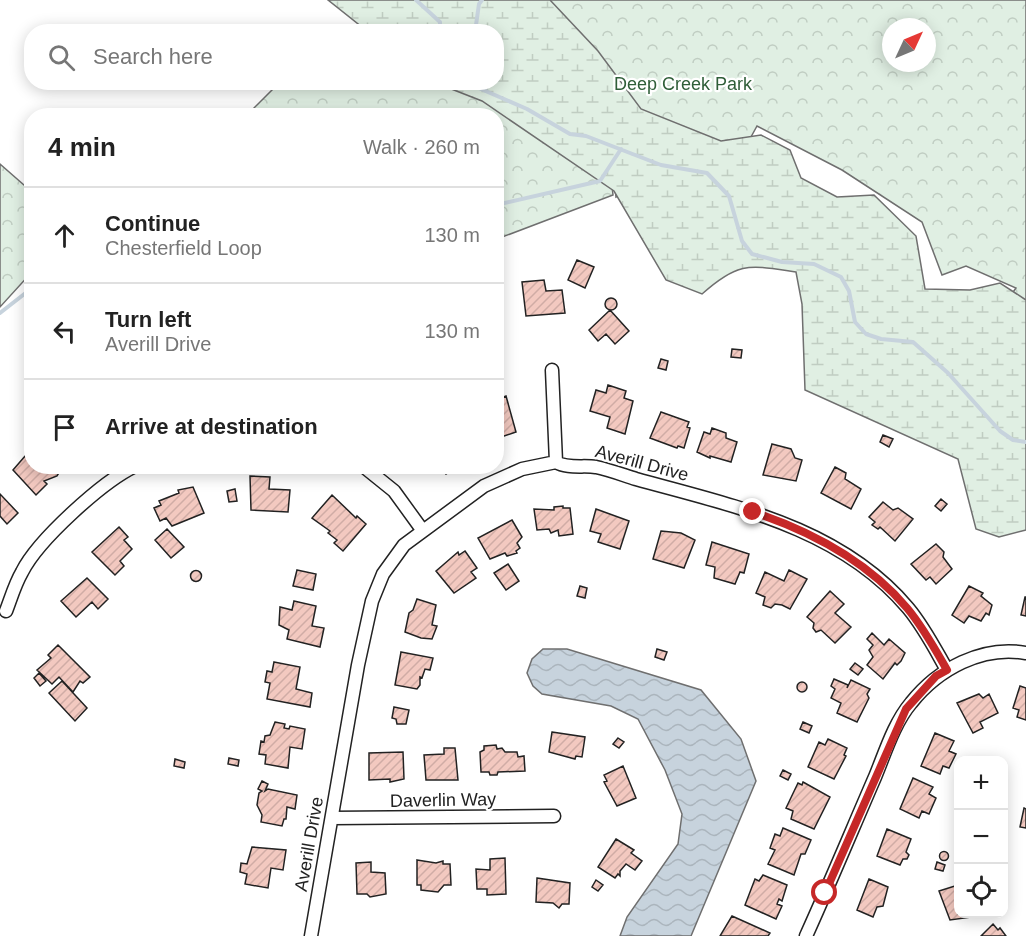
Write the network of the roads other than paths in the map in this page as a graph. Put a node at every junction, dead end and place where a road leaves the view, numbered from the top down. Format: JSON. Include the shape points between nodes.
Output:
{"nodes":[{"id":1,"x":552,"y":370,"type":"dead end"},
{"id":2,"x":556,"y":462,"type":"junction"},
{"id":3,"x":124,"y":474,"type":"edge"},
{"id":4,"x":373,"y":474,"type":"edge"},
{"id":5,"x":423,"y":531,"type":"junction"},
{"id":6,"x":6,"y":611,"type":"dead end"},
{"id":7,"x":1026,"y":653,"type":"edge"},
{"id":8,"x":947,"y":670,"type":"junction"},
{"id":9,"x":554,"y":816,"type":"dead end"},
{"id":10,"x":332,"y":818,"type":"junction"},
{"id":11,"x":311,"y":936,"type":"edge"},
{"id":12,"x":806,"y":936,"type":"edge"}],
"edges":[{"from":1,"to":2,"type":"street"},
{"from":2,"to":5,"type":"street","name":"Averill Drive","via":[[500,477],[459,502]]},
{"from":2,"to":8,"type":"street","name":"Averill Drive","via":[[598,468],[753,512],[825,542],[877,578],[908,608]]},
{"from":3,"to":6,"type":"street","via":[[86,501],[36,551],[22,572]]},
{"from":4,"to":5,"type":"street","via":[[394,491]]},
{"from":5,"to":10,"type":"street","name":"Averill Drive","via":[[393,559],[372,601]]},
{"from":7,"to":8,"type":"street","via":[[987,653]]},
{"from":8,"to":12,"type":"street","via":[[936,676],[906,709]]},
{"from":9,"to":10,"type":"street","name":"Daverlin Way"},
{"from":10,"to":11,"type":"street","name":"Averill Drive"}]}
